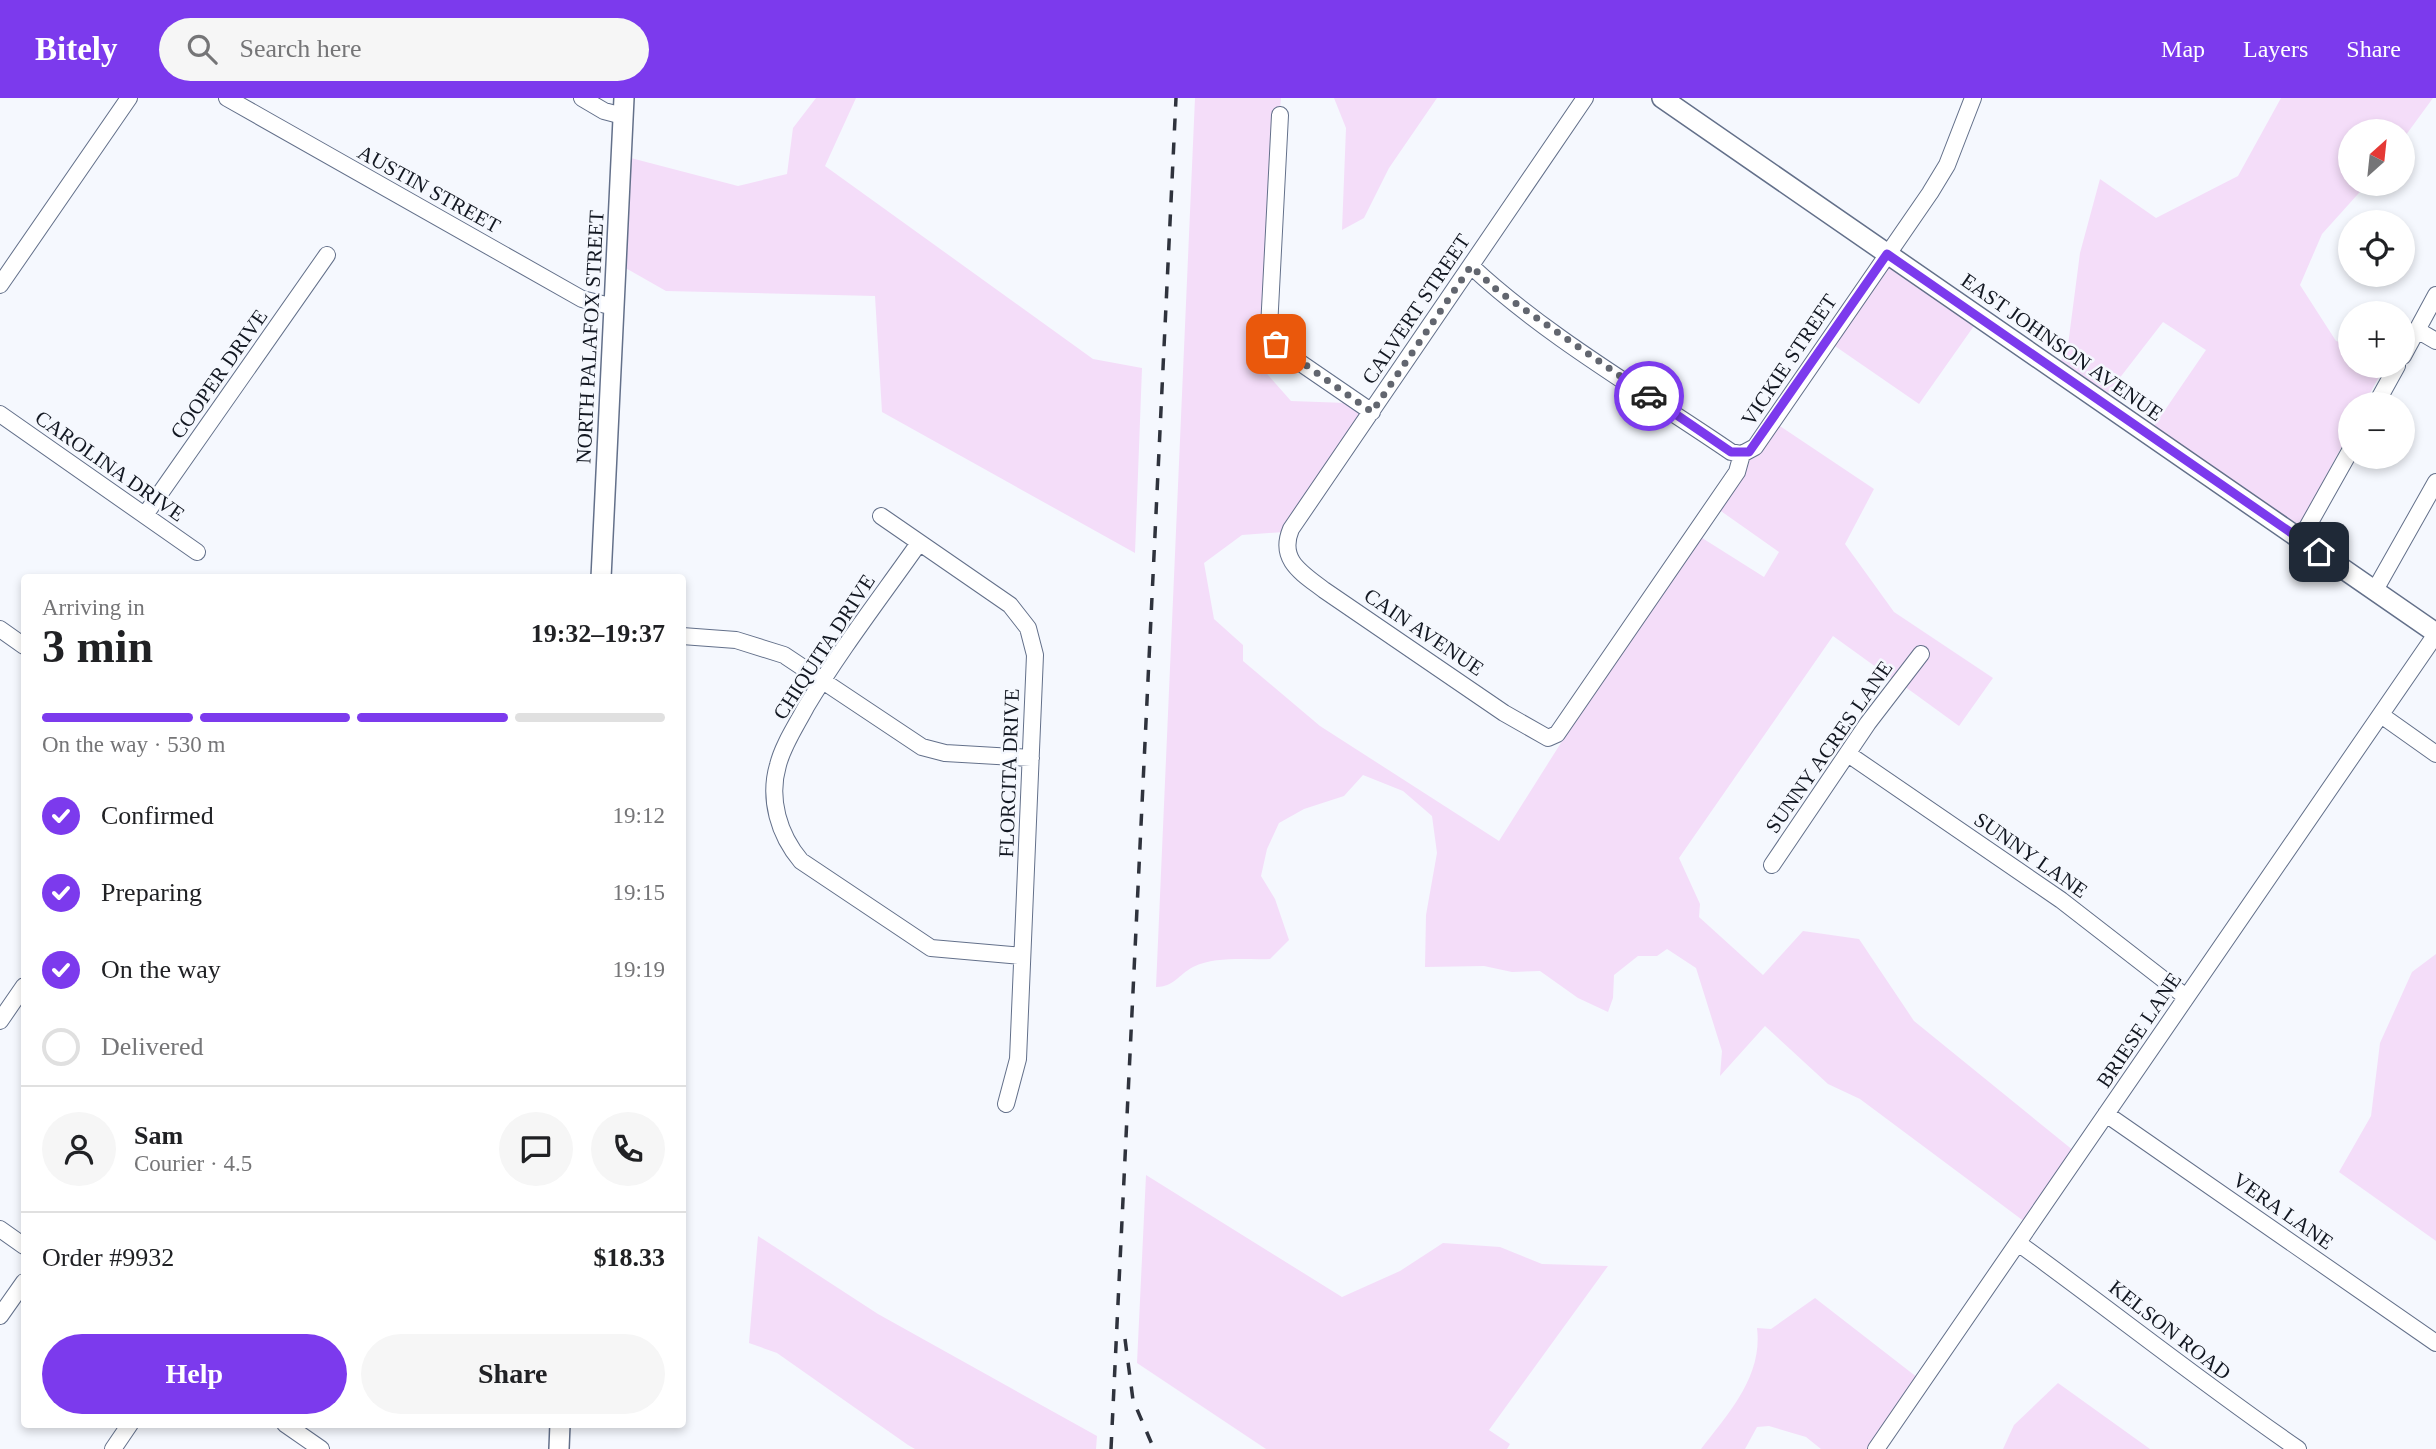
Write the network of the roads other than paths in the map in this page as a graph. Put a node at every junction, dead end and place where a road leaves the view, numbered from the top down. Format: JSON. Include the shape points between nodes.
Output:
{"nodes":[{"id":1,"x":129,"y":98,"type":"edge"},
{"id":2,"x":227,"y":98,"type":"edge"},
{"id":3,"x":582,"y":98,"type":"edge"},
{"id":4,"x":1585,"y":98,"type":"edge"},
{"id":5,"x":1662,"y":98,"type":"edge"},
{"id":6,"x":1973,"y":98,"type":"edge"},
{"id":7,"x":624,"y":107,"type":"edge"},
{"id":8,"x":1280,"y":115,"type":"dead end"},
{"id":9,"x":1887,"y":254,"type":"junction"},
{"id":10,"x":327,"y":255,"type":"dead end"},
{"id":11,"x":1471,"y":266,"type":"junction"},
{"id":12,"x":0,"y":285,"type":"edge"},
{"id":13,"x":2436,"y":295,"type":"edge"},
{"id":14,"x":614,"y":307,"type":"junction"},
{"id":15,"x":2417,"y":330,"type":"junction"},
{"id":16,"x":2415,"y":334,"type":"edge"},
{"id":17,"x":2436,"y":341,"type":"edge"},
{"id":18,"x":1372,"y":412,"type":"junction"},
{"id":19,"x":0,"y":414,"type":"edge"},
{"id":20,"x":1742,"y":454,"type":"junction"},
{"id":21,"x":2340,"y":469,"type":"edge"},
{"id":22,"x":2436,"y":482,"type":"edge"},
{"id":23,"x":145,"y":515,"type":"junction"},
{"id":24,"x":881,"y":516,"type":"dead end"},
{"id":25,"x":2300,"y":540,"type":"junction"},
{"id":26,"x":919,"y":543,"type":"junction"},
{"id":27,"x":1286,"y":546,"type":"joint"},
{"id":28,"x":197,"y":552,"type":"dead end"},
{"id":29,"x":601,"y":574,"type":"edge"},
{"id":30,"x":2375,"y":590,"type":"junction"},
{"id":31,"x":0,"y":629,"type":"edge"},
{"id":32,"x":2436,"y":634,"type":"edge"},
{"id":33,"x":686,"y":636,"type":"edge"},
{"id":34,"x":21,"y":644,"type":"edge"},
{"id":35,"x":1920,"y":654,"type":"dead end"},
{"id":36,"x":823,"y":679,"type":"junction"},
{"id":37,"x":2381,"y":715,"type":"junction"},
{"id":38,"x":1552,"y":737,"type":"joint"},
{"id":39,"x":1848,"y":754,"type":"junction"},
{"id":40,"x":2436,"y":754,"type":"edge"},
{"id":41,"x":1031,"y":758,"type":"junction"},
{"id":42,"x":1772,"y":865,"type":"dead end"},
{"id":43,"x":1022,"y":956,"type":"junction"},
{"id":44,"x":21,"y":990,"type":"edge"},
{"id":45,"x":2186,"y":997,"type":"junction"},
{"id":46,"x":0,"y":1021,"type":"edge"},
{"id":47,"x":1006,"y":1104,"type":"dead end"},
{"id":48,"x":2106,"y":1114,"type":"junction"},
{"id":49,"x":0,"y":1229,"type":"edge"},
{"id":50,"x":2018,"y":1243,"type":"junction"},
{"id":51,"x":21,"y":1244,"type":"edge"},
{"id":52,"x":21,"y":1286,"type":"edge"},
{"id":53,"x":0,"y":1316,"type":"edge"},
{"id":54,"x":2436,"y":1343,"type":"edge"},
{"id":55,"x":127,"y":1428,"type":"edge"},
{"id":56,"x":290,"y":1428,"type":"edge"},
{"id":57,"x":560,"y":1428,"type":"edge"},
{"id":58,"x":318,"y":1448,"type":"edge"},
{"id":59,"x":113,"y":1449,"type":"edge"},
{"id":60,"x":559,"y":1449,"type":"edge"},
{"id":61,"x":1876,"y":1449,"type":"edge"},
{"id":62,"x":2298,"y":1449,"type":"edge"}],
"edges":[{"from":1,"to":12,"type":"street"},
{"from":2,"to":14,"type":"street","name":"AUSTIN STREET","via":[[582,299]]},
{"from":3,"to":7,"type":"street","via":[[604,111]]},
{"from":4,"to":11,"type":"street","name":"CALVERT STREET"},
{"from":5,"to":9,"type":"main road","name":"EAST JOHNSON AVENUE"},
{"from":6,"to":9,"type":"street","name":"VICKIE STREET","via":[[1947,165]]},
{"from":7,"to":14,"type":"main road","name":"NORTH PALAFOX STREET"},
{"from":8,"to":18,"type":"street","via":[[1269,328],[1283,351]]},
{"from":9,"to":20,"type":"street","name":"VICKIE STREET","via":[[1755,447]]},
{"from":9,"to":25,"type":"main road","name":"EAST JOHNSON AVENUE"},
{"from":10,"to":23,"type":"street","name":"COOPER DRIVE"},
{"from":11,"to":18,"type":"street","name":"CALVERT STREET"},
{"from":11,"to":20,"type":"street","via":[[1581,350],[1731,452]]},
{"from":13,"to":15,"type":"street"},
{"from":14,"to":29,"type":"main road","name":"NORTH PALAFOX STREET"},
{"from":15,"to":16,"type":"street"},
{"from":15,"to":17,"type":"street"},
{"from":18,"to":27,"type":"street","name":"CALVERT STREET","via":[[1291,529]]},
{"from":19,"to":23,"type":"street","name":"CAROLINA DRIVE"},
{"from":20,"to":38,"type":"street","name":"VICKIE STREET","via":[[1737,472]]},
{"from":21,"to":25,"type":"street"},
{"from":22,"to":30,"type":"street"},
{"from":23,"to":28,"type":"street","name":"CAROLINA DRIVE"},
{"from":24,"to":26,"type":"street","name":"FLORCITA DRIVE"},
{"from":25,"to":30,"type":"main road","name":"EAST JOHNSON AVENUE"},
{"from":26,"to":36,"type":"street","name":"CHIQUITA DRIVE"},
{"from":26,"to":41,"type":"street","name":"FLORCITA DRIVE","via":[[1010,605],[1028,628],[1035,654]]},
{"from":27,"to":38,"type":"street","name":"CAIN AVENUE","via":[[1296,569],[1324,590],[1532,731]]},
{"from":30,"to":32,"type":"main road","name":"EAST JOHNSON AVENUE"},
{"from":31,"to":34,"type":"street"},
{"from":32,"to":37,"type":"street","name":"BRIESE LANE"},
{"from":33,"to":36,"type":"street","via":[[759,646]]},
{"from":35,"to":39,"type":"street","name":"SUNNY ACRES LANE"},
{"from":36,"to":41,"type":"street","via":[[922,747],[945,753]]},
{"from":36,"to":43,"type":"street","name":"CHIQUITA DRIVE","via":[[777,766],[775,800],[790,848],[813,871],[931,948]]},
{"from":37,"to":40,"type":"street"},
{"from":37,"to":45,"type":"street","name":"BRIESE LANE"},
{"from":39,"to":42,"type":"street","name":"SUNNY ACRES LANE"},
{"from":39,"to":45,"type":"street","name":"SUNNY LANE","via":[[2060,900]]},
{"from":41,"to":43,"type":"street","name":"FLORCITA DRIVE"},
{"from":43,"to":47,"type":"street","name":"FLORCITA DRIVE","via":[[1016,1070]]},
{"from":44,"to":46,"type":"street"},
{"from":45,"to":48,"type":"street","name":"BRIESE LANE"},
{"from":48,"to":50,"type":"street","name":"BRIESE LANE"},
{"from":48,"to":54,"type":"street","name":"VERA LANE"},
{"from":49,"to":51,"type":"street"},
{"from":50,"to":61,"type":"street","name":"BRIESE LANE"},
{"from":50,"to":62,"type":"street","name":"KELSON ROAD","via":[[2206,1386]]},
{"from":52,"to":53,"type":"street"},
{"from":55,"to":59,"type":"street"},
{"from":56,"to":58,"type":"street"},
{"from":57,"to":60,"type":"main road"}]}
